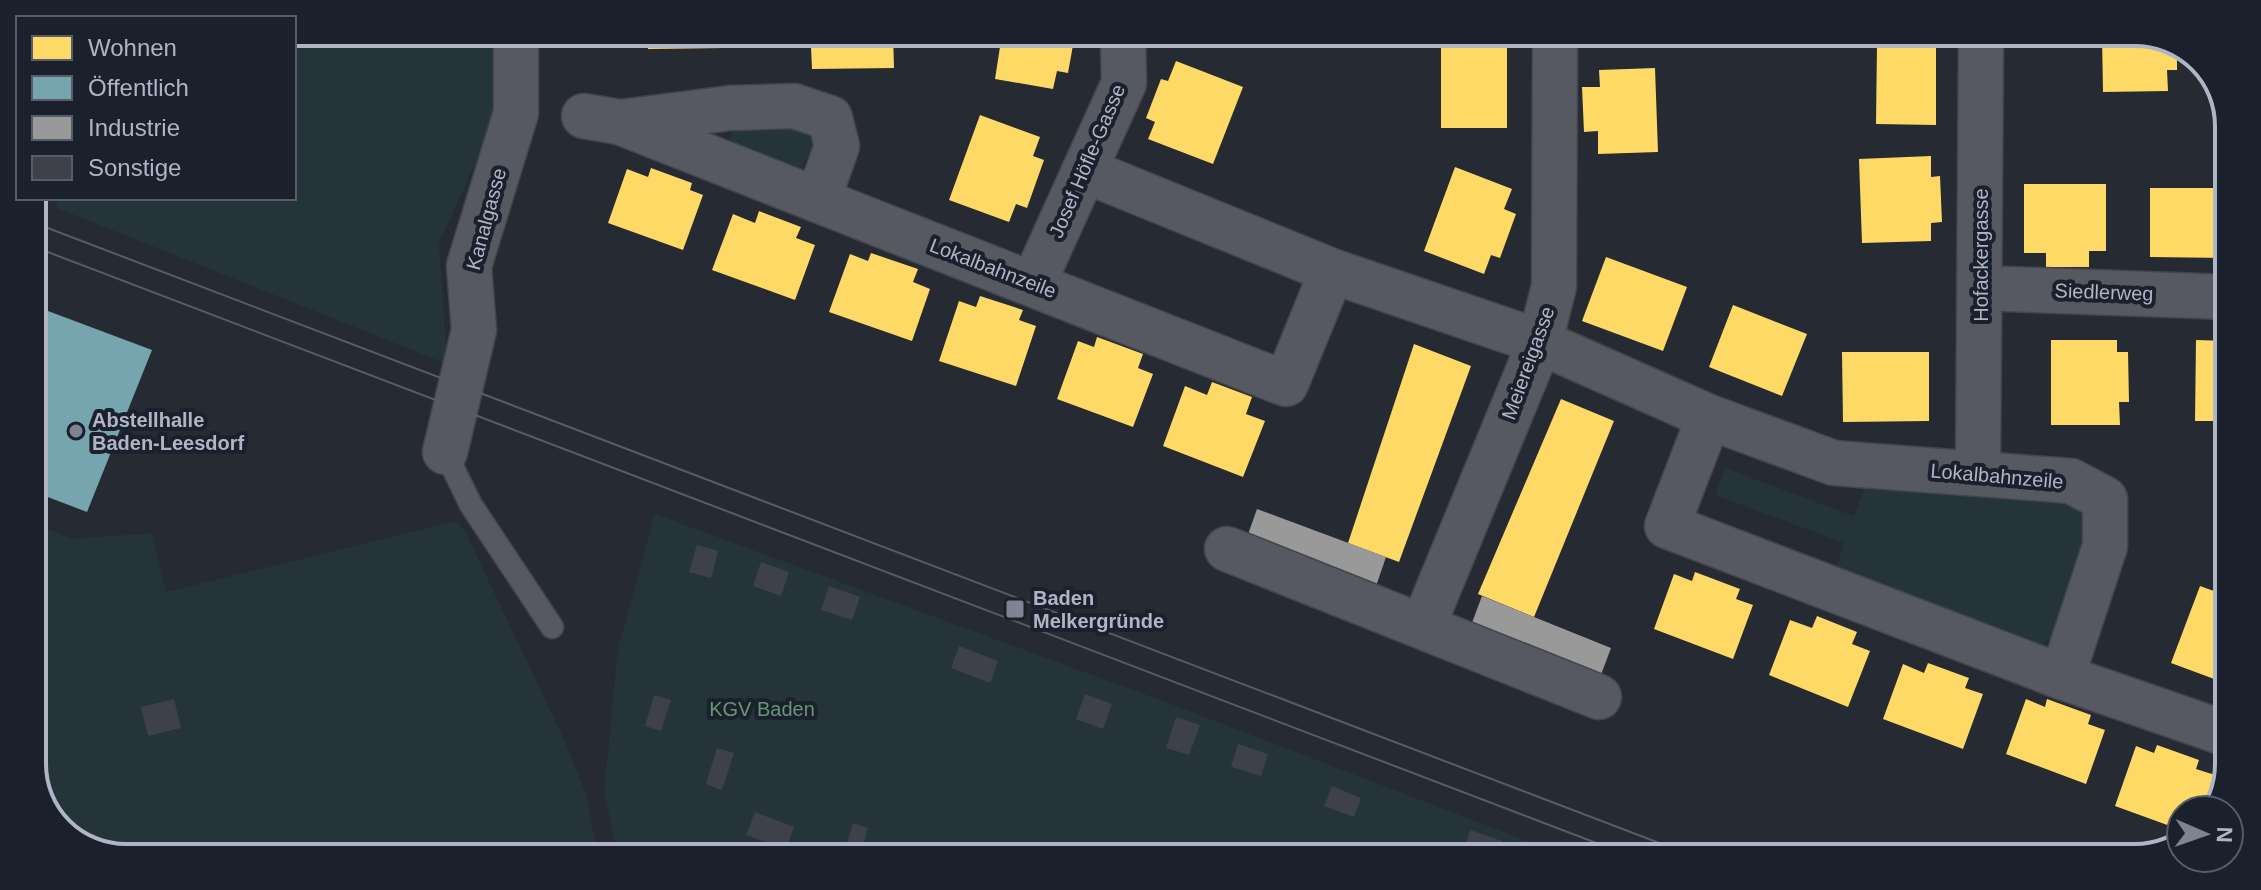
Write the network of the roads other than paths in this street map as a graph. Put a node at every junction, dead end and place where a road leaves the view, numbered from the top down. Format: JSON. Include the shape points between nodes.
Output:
{"nodes":[{"id":1,"x":516,"y":46,"type":"edge"},
{"id":2,"x":1123,"y":46,"type":"edge"},
{"id":3,"x":1555,"y":46,"type":"edge"},
{"id":4,"x":1981,"y":46,"type":"edge"},
{"id":5,"x":1086,"y":171,"type":"junction"},
{"id":6,"x":818,"y":200,"type":"junction"},
{"id":7,"x":1332,"y":271,"type":"junction"},
{"id":8,"x":1033,"y":284,"type":"junction"},
{"id":9,"x":1981,"y":288,"type":"junction"},
{"id":10,"x":2215,"y":297,"type":"edge"},
{"id":11,"x":1540,"y":342,"type":"junction"},
{"id":12,"x":1709,"y":417,"type":"junction"},
{"id":13,"x":445,"y":452,"type":"joint"},
{"id":14,"x":1978,"y":473,"type":"junction"},
{"id":15,"x":1227,"y":549,"type":"dead end"},
{"id":16,"x":1423,"y":626,"type":"junction"},
{"id":17,"x":552,"y":627,"type":"dead end"},
{"id":18,"x":2062,"y":677,"type":"junction"},
{"id":19,"x":1599,"y":697,"type":"dead end"},
{"id":20,"x":2215,"y":730,"type":"edge"}],
"edges":[{"from":1,"to":13,"type":"street","name":"Kanalgasse","via":[[516,113],[469,266],[474,330]]},
{"from":2,"to":5,"type":"street","name":"Josef Höfle-Gasse","via":[[1124,83]]},
{"from":3,"to":11,"type":"street","name":"Meiereigasse","via":[[1554,286]]},
{"from":4,"to":9,"type":"street","name":"Hofackergasse"},
{"from":5,"to":7,"type":"street","name":"Lokalbahnzeile"},
{"from":5,"to":8,"type":"street","name":"Josef Höfle-Gasse"},
{"from":6,"to":6,"type":"street","name":"Lokalbahnzeile","via":[[601,119],[794,106],[830,118],[837,146]]},
{"from":6,"to":8,"type":"street","name":"Lokalbahnzeile"},
{"from":7,"to":8,"type":"street","name":"Lokalbahnzeile","via":[[1286,384]]},
{"from":7,"to":11,"type":"street","name":"Lokalbahnzeile"},
{"from":9,"to":10,"type":"street","name":"Siedlerweg"},
{"from":9,"to":14,"type":"street","name":"Hofackergasse"},
{"from":11,"to":12,"type":"street","name":"Lokalbahnzeile"},
{"from":11,"to":16,"type":"street","name":"Meiereigasse"},
{"from":12,"to":14,"type":"street","name":"Lokalbahnzeile","via":[[1834,463]]},
{"from":12,"to":18,"type":"street","via":[[1667,526]]},
{"from":13,"to":17,"type":"lane","via":[[471,505]]},
{"from":14,"to":18,"type":"street","name":"Lokalbahnzeile","via":[[2071,481],[2105,499],[2105,546]]},
{"from":15,"to":16,"type":"street"},
{"from":16,"to":19,"type":"street"},
{"from":18,"to":20,"type":"street"}]}
